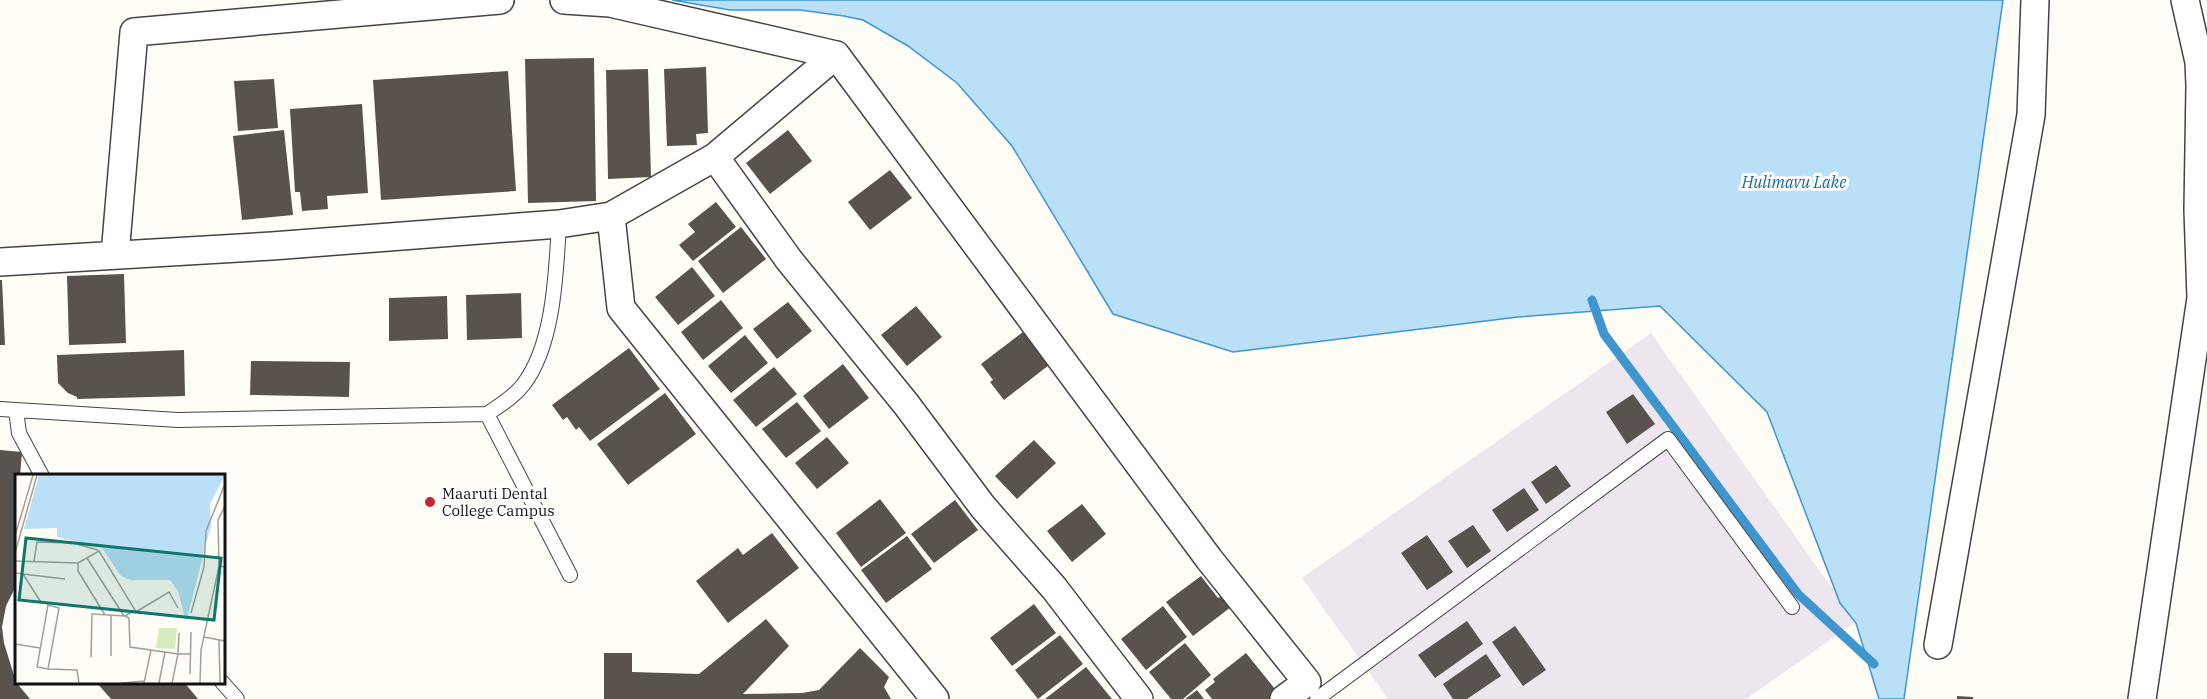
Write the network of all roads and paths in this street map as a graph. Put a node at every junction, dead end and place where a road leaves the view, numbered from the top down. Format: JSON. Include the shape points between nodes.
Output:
{"nodes":[{"id":1,"x":500,"y":0,"type":"edge"},
{"id":2,"x":564,"y":0,"type":"edge"},
{"id":3,"x":2035,"y":0,"type":"edge"},
{"id":4,"x":2185,"y":0,"type":"edge"},
{"id":5,"x":836,"y":55,"type":"junction"},
{"id":6,"x":2204,"y":87,"type":"edge"},
{"id":7,"x":715,"y":158,"type":"junction"},
{"id":8,"x":611,"y":216,"type":"junction"},
{"id":9,"x":559,"y":224,"type":"junction"},
{"id":10,"x":115,"y":255,"type":"junction"},
{"id":11,"x":0,"y":262,"type":"edge"},
{"id":12,"x":0,"y":409,"type":"edge"},
{"id":13,"x":16,"y":410,"type":"junction"},
{"id":14,"x":487,"y":414,"type":"junction"},
{"id":15,"x":41,"y":474,"type":"edge"},
{"id":16,"x":570,"y":575,"type":"dead end"},
{"id":17,"x":1792,"y":607,"type":"dead end"},
{"id":18,"x":1938,"y":645,"type":"dead end"},
{"id":19,"x":224,"y":684,"type":"edge"},
{"id":20,"x":237,"y":699,"type":"edge"},
{"id":21,"x":935,"y":699,"type":"edge"},
{"id":22,"x":1139,"y":699,"type":"edge"},
{"id":23,"x":1284,"y":699,"type":"edge"},
{"id":24,"x":1317,"y":699,"type":"edge"},
{"id":25,"x":2142,"y":699,"type":"edge"}],
"edges":[{"from":1,"to":10,"type":"street","via":[[134,32]]},
{"from":2,"to":5,"type":"street","via":[[610,3]]},
{"from":3,"to":18,"type":"street","via":[[2031,115]]},
{"from":4,"to":6,"type":"street"},
{"from":5,"to":7,"type":"street"},
{"from":5,"to":23,"type":"street","via":[[1209,559],[1306,682]]},
{"from":6,"to":25,"type":"street","via":[[2198,210],[2201,298]]},
{"from":7,"to":8,"type":"street"},
{"from":7,"to":22,"type":"street","via":[[789,261]]},
{"from":8,"to":9,"type":"street"},
{"from":8,"to":21,"type":"street","via":[[621,308]]},
{"from":9,"to":10,"type":"street"},
{"from":9,"to":14,"type":"lane","via":[[542,351],[525,383]]},
{"from":10,"to":11,"type":"street"},
{"from":12,"to":13,"type":"lane"},
{"from":13,"to":14,"type":"lane","via":[[178,420]]},
{"from":13,"to":15,"type":"lane","via":[[19,433]]},
{"from":14,"to":16,"type":"lane"},
{"from":17,"to":24,"type":"lane","via":[[1668,439]]},
{"from":19,"to":20,"type":"lane"}]}
